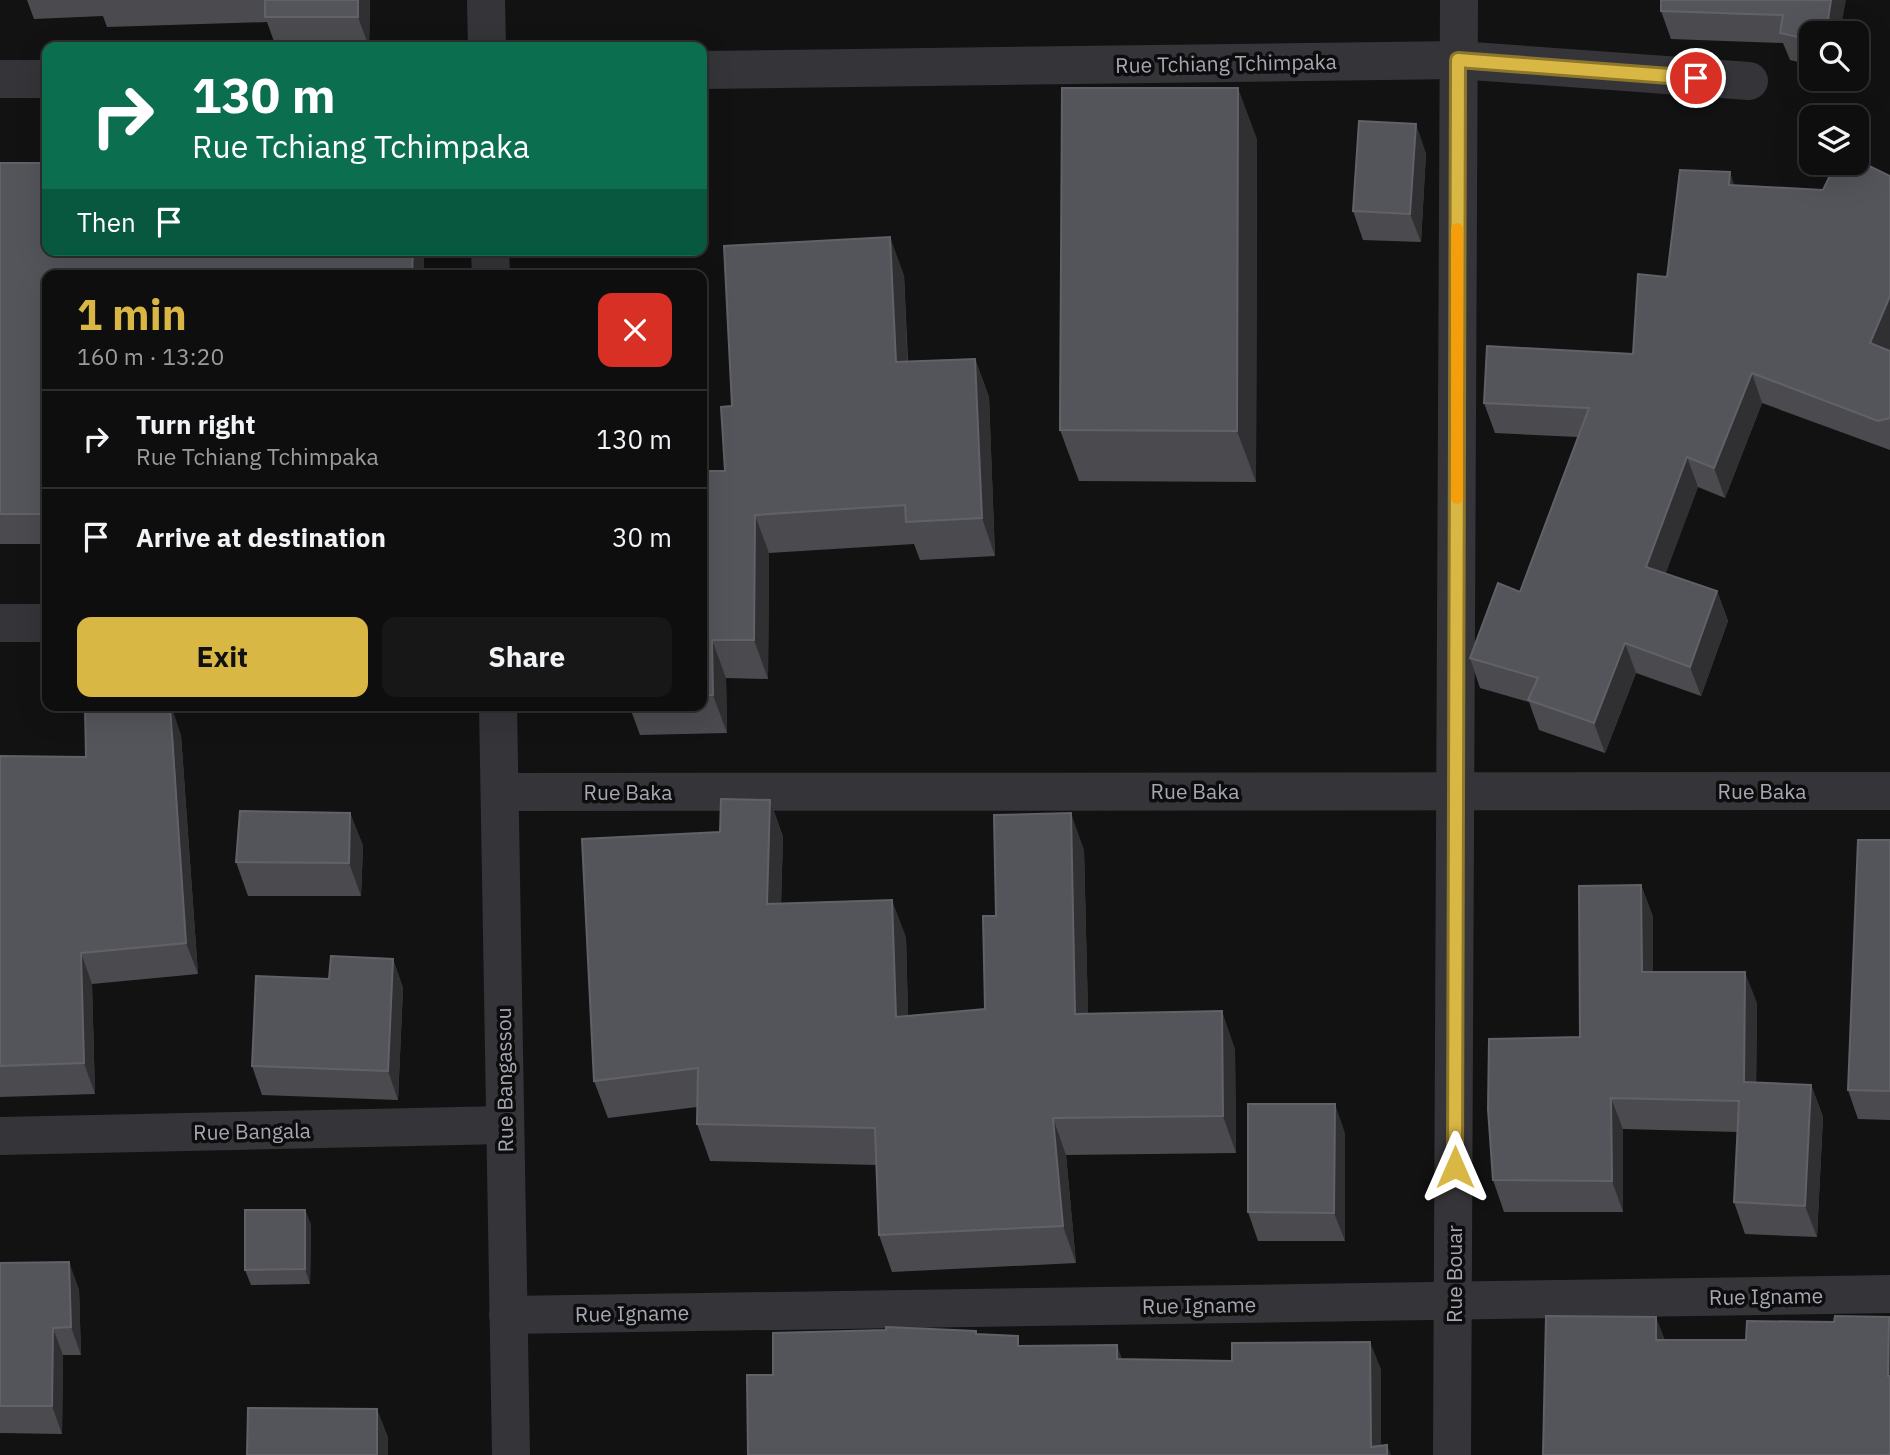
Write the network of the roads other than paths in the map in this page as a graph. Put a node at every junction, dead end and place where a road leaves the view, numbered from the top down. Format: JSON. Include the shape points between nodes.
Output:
{"nodes":[{"id":1,"x":486,"y":0,"type":"edge"},
{"id":2,"x":1459,"y":0,"type":"edge"},
{"id":3,"x":487,"y":42,"type":"edge"},
{"id":4,"x":1458,"y":60,"type":"junction"},
{"id":5,"x":707,"y":70,"type":"edge"},
{"id":6,"x":0,"y":79,"type":"edge"},
{"id":7,"x":42,"y":79,"type":"edge"},
{"id":8,"x":1749,"y":81,"type":"dead end"},
{"id":9,"x":0,"y":623,"type":"edge"},
{"id":10,"x":42,"y":623,"type":"edge"},
{"id":11,"x":498,"y":711,"type":"edge"},
{"id":12,"x":1456,"y":791,"type":"junction"},
{"id":13,"x":1890,"y":791,"type":"edge"},
{"id":14,"x":500,"y":792,"type":"junction"},
{"id":15,"x":505,"y":1125,"type":"junction"},
{"id":16,"x":0,"y":1136,"type":"edge"},
{"id":17,"x":1890,"y":1294,"type":"edge"},
{"id":18,"x":1454,"y":1301,"type":"junction"},
{"id":19,"x":508,"y":1315,"type":"junction"},
{"id":20,"x":511,"y":1455,"type":"edge"},
{"id":21,"x":1452,"y":1455,"type":"edge"}],
"edges":[{"from":1,"to":3,"type":"street"},
{"from":2,"to":4,"type":"street","name":"Rue Bouar"},
{"from":4,"to":5,"type":"street","name":"Rue Tchiang Tchimpaka"},
{"from":4,"to":8,"type":"street","name":"Rue Tchiang Tchimpaka"},
{"from":4,"to":12,"type":"street","name":"Rue Bouar"},
{"from":6,"to":7,"type":"street"},
{"from":9,"to":10,"type":"street"},
{"from":11,"to":14,"type":"street","name":"Rue Bangassou"},
{"from":12,"to":13,"type":"street","name":"Rue Baka"},
{"from":12,"to":14,"type":"street","name":"Rue Baka"},
{"from":12,"to":18,"type":"street","name":"Rue Bouar"},
{"from":14,"to":15,"type":"street","name":"Rue Bangassou"},
{"from":15,"to":16,"type":"street","name":"Rue Bangala"},
{"from":15,"to":19,"type":"street","name":"Rue Bangassou"},
{"from":17,"to":18,"type":"street","name":"Rue Igname"},
{"from":18,"to":19,"type":"street","name":"Rue Igname"},
{"from":18,"to":21,"type":"street","name":"Rue Bouar"},
{"from":19,"to":20,"type":"street","name":"Rue Bangassou"}]}
